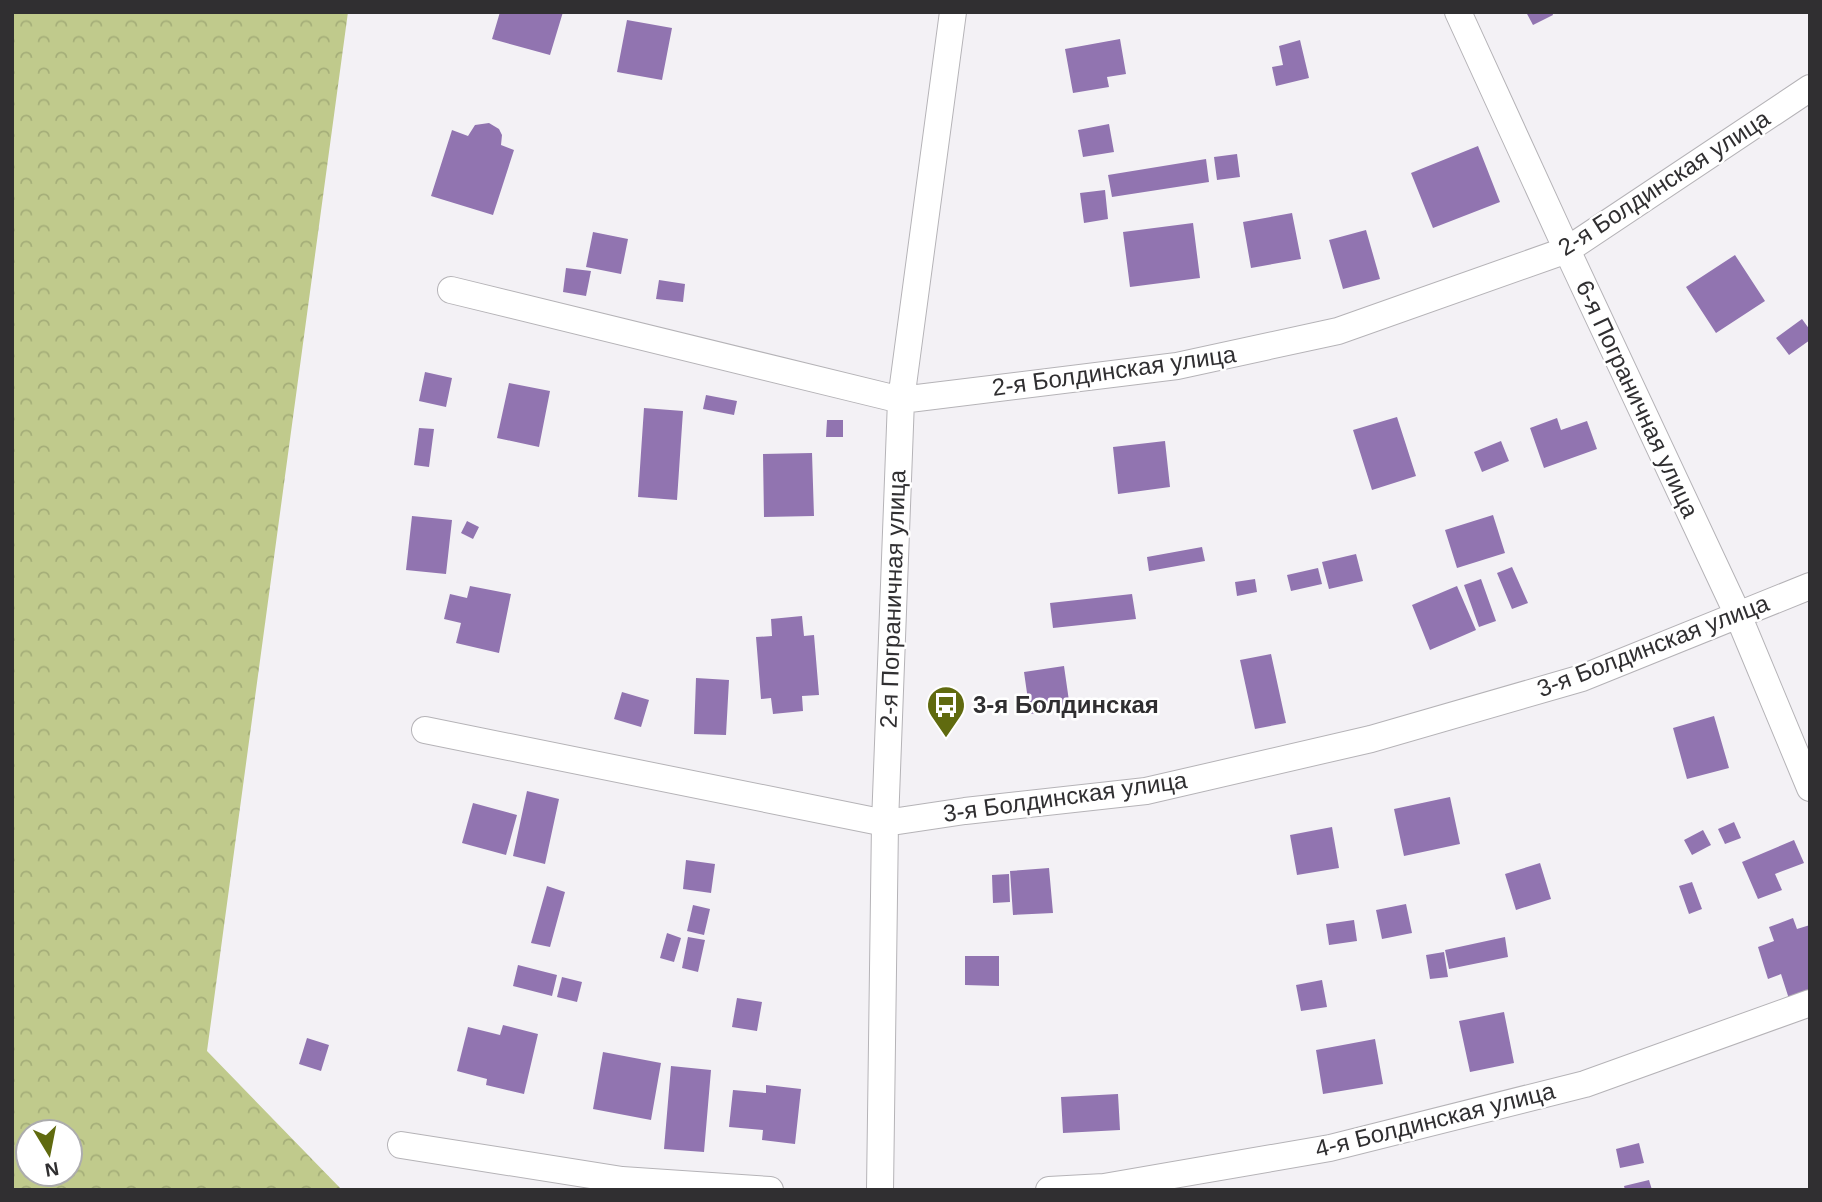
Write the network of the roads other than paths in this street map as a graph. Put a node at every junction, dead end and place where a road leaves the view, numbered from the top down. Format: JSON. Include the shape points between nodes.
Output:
{"nodes":[{"id":1,"x":953,"y":12,"type":"edge"},
{"id":2,"x":1458,"y":12,"type":"edge"},
{"id":3,"x":1810,"y":88,"type":"edge"},
{"id":4,"x":1567,"y":250,"type":"junction"},
{"id":5,"x":451,"y":290,"type":"dead end"},
{"id":6,"x":901,"y":400,"type":"junction"},
{"id":7,"x":1810,"y":586,"type":"edge"},
{"id":8,"x":1738,"y":615,"type":"junction"},
{"id":9,"x":425,"y":730,"type":"dead end"},
{"id":10,"x":1810,"y":788,"type":"edge"},
{"id":11,"x":885,"y":823,"type":"junction"},
{"id":12,"x":1810,"y":1003,"type":"edge"},
{"id":13,"x":401,"y":1145,"type":"dead end"},
{"id":14,"x":770,"y":1190,"type":"edge"},
{"id":15,"x":880,"y":1190,"type":"edge"},
{"id":16,"x":1049,"y":1190,"type":"edge"}],
"edges":[{"from":1,"to":6,"type":"street","name":"2-я Пограничная улица"},
{"from":2,"to":4,"type":"street","name":"6-я Пограничная улица"},
{"from":3,"to":4,"type":"street","name":"2-я Болдинская улица"},
{"from":4,"to":6,"type":"street","name":"2-я Болдинская улица","via":[[1338,331],[1177,366]]},
{"from":4,"to":8,"type":"street","name":"6-я Пограничная улица"},
{"from":5,"to":6,"type":"street","name":"2-я Болдинская улица"},
{"from":6,"to":11,"type":"street","name":"2-я Пограничная улица"},
{"from":7,"to":8,"type":"street","name":"3-я Болдинская улица"},
{"from":8,"to":10,"type":"street","name":"6-я Пограничная улица"},
{"from":8,"to":11,"type":"street","name":"3-я Болдинская улица","via":[[1581,678],[1371,739],[1146,791]]},
{"from":9,"to":11,"type":"street","name":"3-я Болдинская улица"},
{"from":11,"to":15,"type":"street","name":"2-я Пограничная улица"},
{"from":12,"to":16,"type":"street","name":"4-я Болдинская улица","via":[[1585,1084],[1330,1148],[1104,1188]]},
{"from":13,"to":14,"type":"street","via":[[622,1180]]}]}
